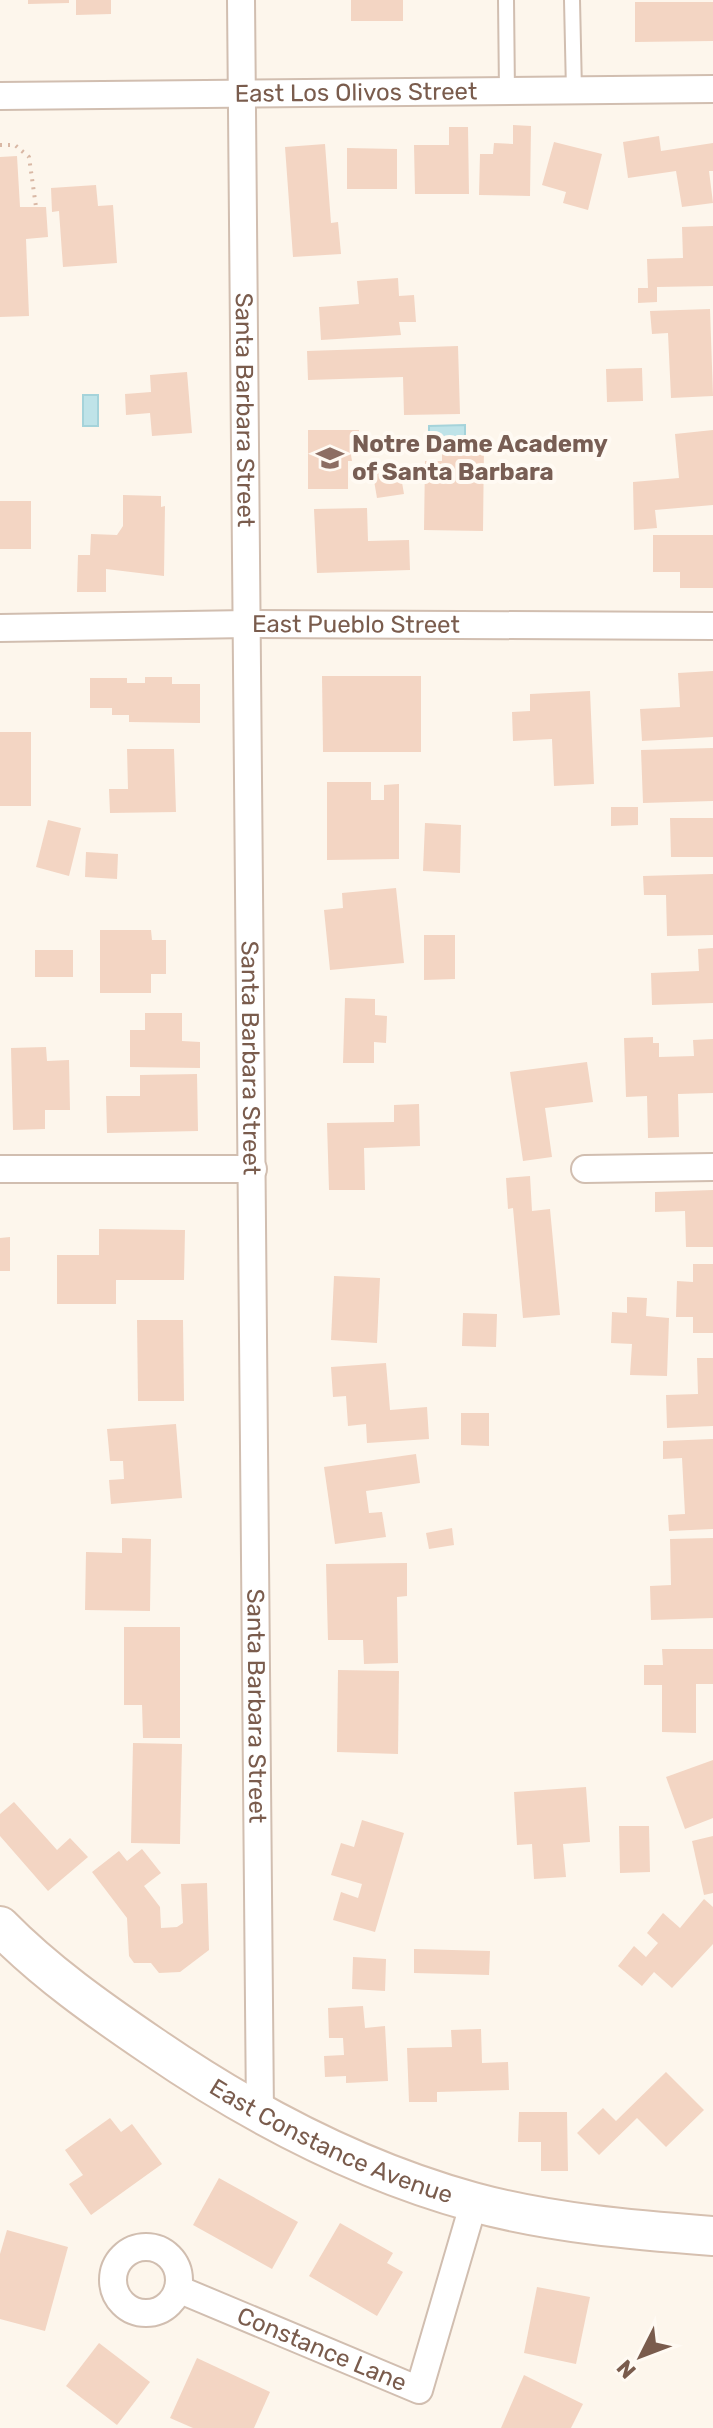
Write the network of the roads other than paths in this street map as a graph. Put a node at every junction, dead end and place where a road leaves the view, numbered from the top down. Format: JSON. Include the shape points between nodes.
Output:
{"nodes":[{"id":1,"x":241,"y":0,"type":"edge"},
{"id":2,"x":506,"y":0,"type":"edge"},
{"id":3,"x":572,"y":0,"type":"edge"},
{"id":4,"x":713,"y":89,"type":"edge"},
{"id":5,"x":574,"y":91,"type":"junction"},
{"id":6,"x":507,"y":92,"type":"junction"},
{"id":7,"x":242,"y":94,"type":"junction"},
{"id":8,"x":0,"y":96,"type":"edge"},
{"id":9,"x":248,"y":624,"type":"junction"},
{"id":10,"x":713,"y":626,"type":"edge"},
{"id":11,"x":0,"y":628,"type":"edge"},
{"id":12,"x":713,"y":1167,"type":"edge"},
{"id":13,"x":0,"y":1169,"type":"edge"},
{"id":14,"x":253,"y":1169,"type":"junction"},
{"id":15,"x":585,"y":1169,"type":"dead end"},
{"id":16,"x":0,"y":1926,"type":"edge"},
{"id":17,"x":260,"y":2115,"type":"junction"},
{"id":18,"x":474,"y":2202,"type":"junction"},
{"id":19,"x":713,"y":2236,"type":"edge"},
{"id":20,"x":178,"y":2289,"type":"dead end"}],
"edges":[{"from":1,"to":7,"type":"street","name":"Santa Barbara Street"},
{"from":2,"to":6,"type":"lane"},
{"from":3,"to":5,"type":"lane"},
{"from":4,"to":5,"type":"street","name":"East Los Olivos Street"},
{"from":5,"to":6,"type":"street","name":"East Los Olivos Street"},
{"from":6,"to":7,"type":"street","name":"East Los Olivos Street"},
{"from":7,"to":8,"type":"street","name":"East Los Olivos Street"},
{"from":7,"to":9,"type":"street","name":"Santa Barbara Street"},
{"from":9,"to":10,"type":"street","name":"East Pueblo Street"},
{"from":9,"to":11,"type":"street","name":"East Pueblo Street"},
{"from":9,"to":14,"type":"street","name":"Santa Barbara Street"},
{"from":12,"to":15,"type":"street"},
{"from":13,"to":14,"type":"street"},
{"from":14,"to":17,"type":"street","name":"Santa Barbara Street"},
{"from":16,"to":17,"type":"street","name":"East Constance Avenue","via":[[105,2015]]},
{"from":17,"to":18,"type":"street","name":"East Constance Avenue","via":[[384,2173]]},
{"from":18,"to":19,"type":"street","name":"East Constance Avenue","via":[[593,2224]]},
{"from":18,"to":20,"type":"street","name":"Constance Lane","via":[[419,2390]]}]}
